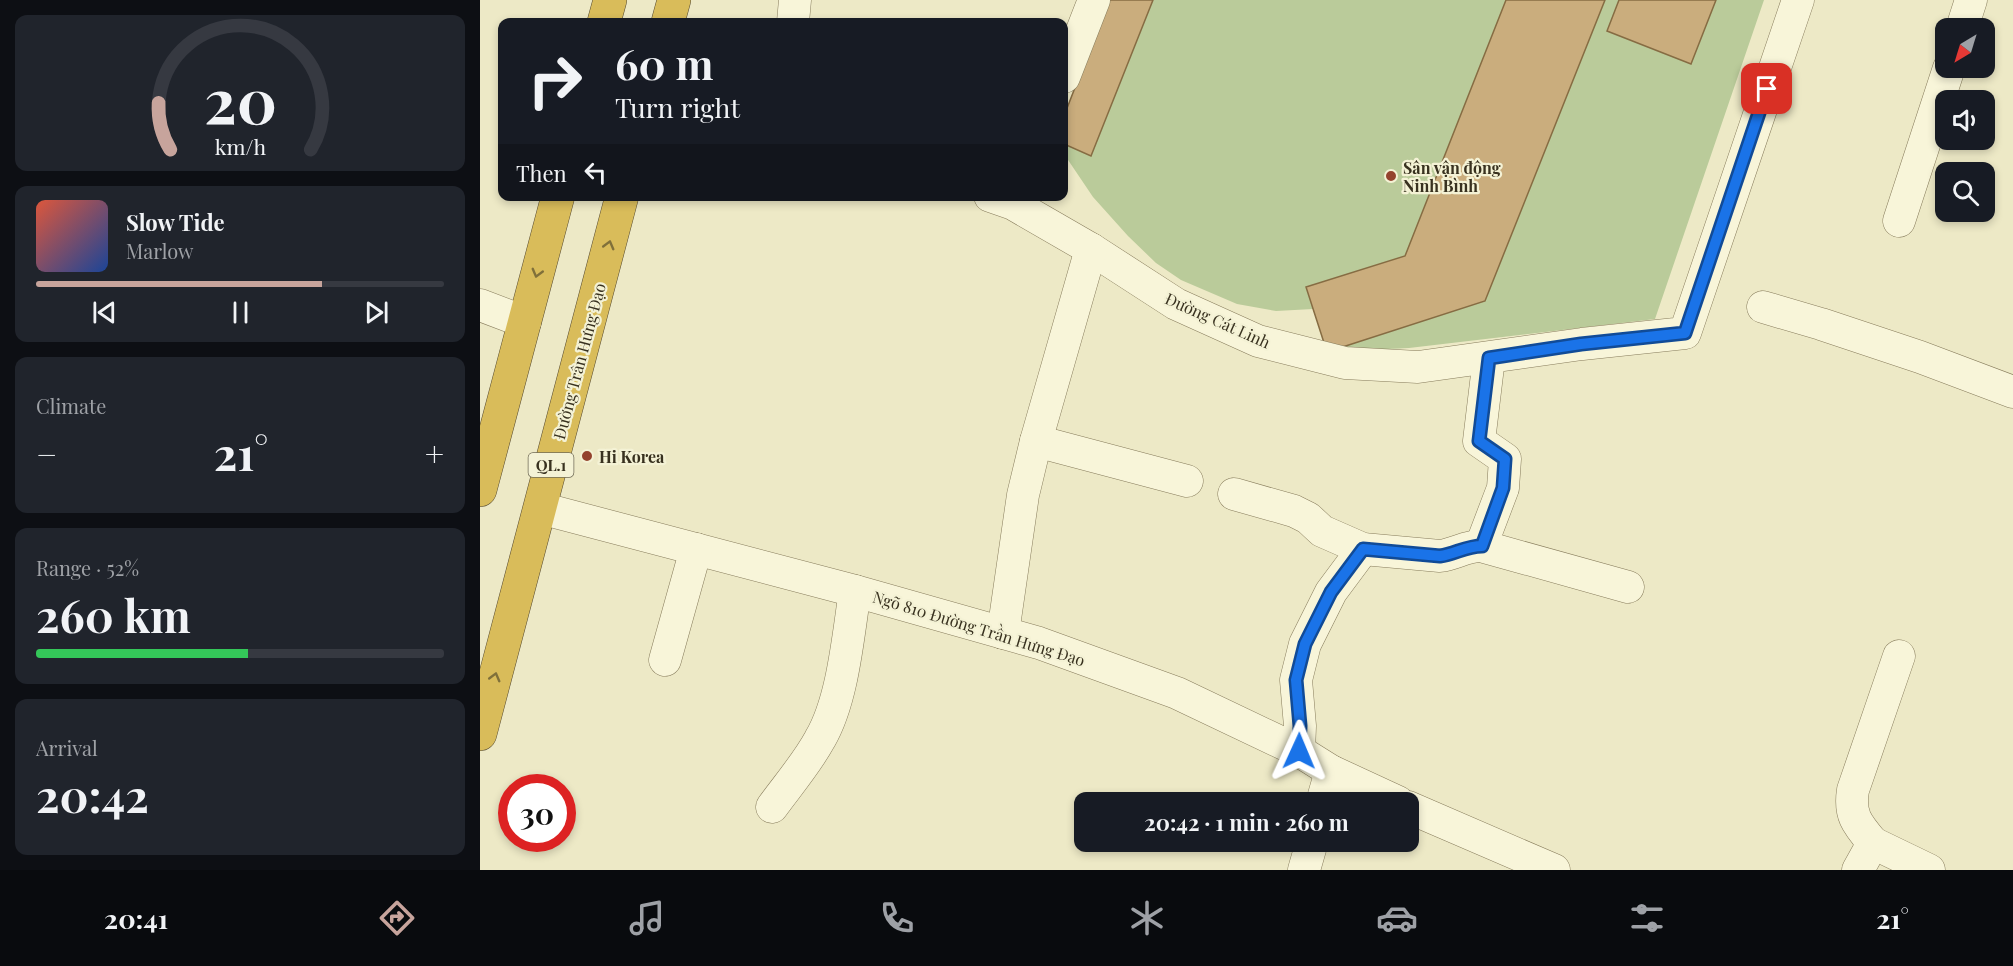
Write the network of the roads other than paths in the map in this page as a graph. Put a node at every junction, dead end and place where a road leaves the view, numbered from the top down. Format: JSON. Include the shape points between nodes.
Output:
{"nodes":[{"id":1,"x":610,"y":0,"type":"edge"},
{"id":2,"x":674,"y":0,"type":"edge"},
{"id":3,"x":795,"y":0,"type":"edge"},
{"id":4,"x":1094,"y":0,"type":"edge"},
{"id":5,"x":1798,"y":0,"type":"edge"},
{"id":6,"x":1971,"y":0,"type":"edge"},
{"id":7,"x":605,"y":18,"type":"edge"},
{"id":8,"x":669,"y":18,"type":"edge"},
{"id":9,"x":793,"y":18,"type":"edge"},
{"id":10,"x":1965,"y":18,"type":"edge"},
{"id":11,"x":1068,"y":67,"type":"edge"},
{"id":12,"x":1946,"y":78,"type":"edge"},
{"id":13,"x":557,"y":201,"type":"edge"},
{"id":14,"x":621,"y":201,"type":"edge"},
{"id":15,"x":1010,"y":201,"type":"edge"},
{"id":16,"x":1899,"y":221,"type":"dead end"},
{"id":17,"x":1091,"y":249,"type":"junction"},
{"id":18,"x":480,"y":305,"type":"edge"},
{"id":19,"x":1762,"y":307,"type":"dead end"},
{"id":20,"x":525,"y":322,"type":"junction"},
{"id":21,"x":1489,"y":358,"type":"junction"},
{"id":22,"x":2013,"y":392,"type":"edge"},
{"id":23,"x":1036,"y":441,"type":"junction"},
{"id":24,"x":1187,"y":481,"type":"dead end"},
{"id":25,"x":480,"y":490,"type":"edge"},
{"id":26,"x":1234,"y":494,"type":"dead end"},
{"id":27,"x":540,"y":508,"type":"junction"},
{"id":28,"x":1482,"y":546,"type":"junction"},
{"id":29,"x":696,"y":549,"type":"junction"},
{"id":30,"x":1363,"y":549,"type":"junction"},
{"id":31,"x":1628,"y":587,"type":"dead end"},
{"id":32,"x":855,"y":591,"type":"junction"},
{"id":33,"x":1003,"y":633,"type":"junction"},
{"id":34,"x":1899,"y":656,"type":"dead end"},
{"id":35,"x":664,"y":660,"type":"dead end"},
{"id":36,"x":480,"y":734,"type":"edge"},
{"id":37,"x":1299,"y":751,"type":"junction"},
{"id":38,"x":1331,"y":771,"type":"junction"},
{"id":39,"x":1325,"y":792,"type":"edge"},
{"id":40,"x":1376,"y":792,"type":"edge"},
{"id":41,"x":772,"y":807,"type":"dead end"},
{"id":42,"x":1419,"y":812,"type":"edge"},
{"id":43,"x":1873,"y":843,"type":"junction"},
{"id":44,"x":1309,"y":852,"type":"edge"},
{"id":45,"x":1304,"y":870,"type":"edge"},
{"id":46,"x":1554,"y":870,"type":"edge"},
{"id":47,"x":1858,"y":870,"type":"edge"},
{"id":48,"x":1929,"y":870,"type":"edge"}],
"edges":[{"from":1,"to":7,"type":"highway"},
{"from":2,"to":8,"type":"highway"},
{"from":3,"to":9,"type":"street"},
{"from":4,"to":11,"type":"street"},
{"from":5,"to":21,"type":"street","name":"Đường Cát Linh","via":[[1685,333]]},
{"from":6,"to":10,"type":"street"},
{"from":12,"to":16,"type":"street"},
{"from":13,"to":20,"type":"highway","one_way":true},
{"from":27,"to":14,"type":"highway","name":"Đường Trân Hưng Đạo","number":"QL.1","one_way":true},
{"from":15,"to":17,"type":"street","name":"Đường Cát Linh"},
{"from":17,"to":21,"type":"street","name":"Đường Cát Linh","via":[[1176,304],[1258,341],[1345,363],[1418,367]]},
{"from":17,"to":23,"type":"street"},
{"from":18,"to":20,"type":"street"},
{"from":19,"to":22,"type":"street","via":[[1920,357]]},
{"from":20,"to":25,"type":"highway"},
{"from":21,"to":28,"type":"street","via":[[1479,441],[1505,459],[1503,488]]},
{"from":23,"to":24,"type":"street"},
{"from":23,"to":33,"type":"street","via":[[1023,495]]},
{"from":26,"to":30,"type":"street","via":[[1294,511],[1322,531]]},
{"from":27,"to":29,"type":"street","name":"Ngõ 810 Đường Trần Hưng Đạo"},
{"from":36,"to":27,"type":"highway","name":"Đường Trân Hưng Đạo","number":"QL.1","one_way":true},
{"from":28,"to":30,"type":"street","via":[[1469,546],[1440,556]]},
{"from":28,"to":31,"type":"street"},
{"from":29,"to":32,"type":"street","name":"Ngõ 810 Đường Trần Hưng Đạo"},
{"from":29,"to":35,"type":"street"},
{"from":30,"to":37,"type":"street","via":[[1331,592],[1305,644],[1296,680]]},
{"from":32,"to":33,"type":"street","name":"Ngõ 810 Đường Trần Hưng Đạo"},
{"from":32,"to":41,"type":"street","via":[[831,714],[821,739]]},
{"from":33,"to":37,"type":"street","name":"Ngõ 810 Đường Trần Hưng Đạo","via":[[1177,693]]},
{"from":34,"to":43,"type":"street","via":[[1850,806],[1857,824]]},
{"from":37,"to":38,"type":"street","name":"Ngõ 810 Đường Trần Hưng Đạo"},
{"from":38,"to":39,"type":"street"},
{"from":38,"to":40,"type":"street","name":"Ngõ 810 Đường Trần Hưng Đạo"},
{"from":42,"to":46,"type":"street"},
{"from":43,"to":47,"type":"street"},
{"from":43,"to":48,"type":"street"},
{"from":44,"to":45,"type":"street"}]}
